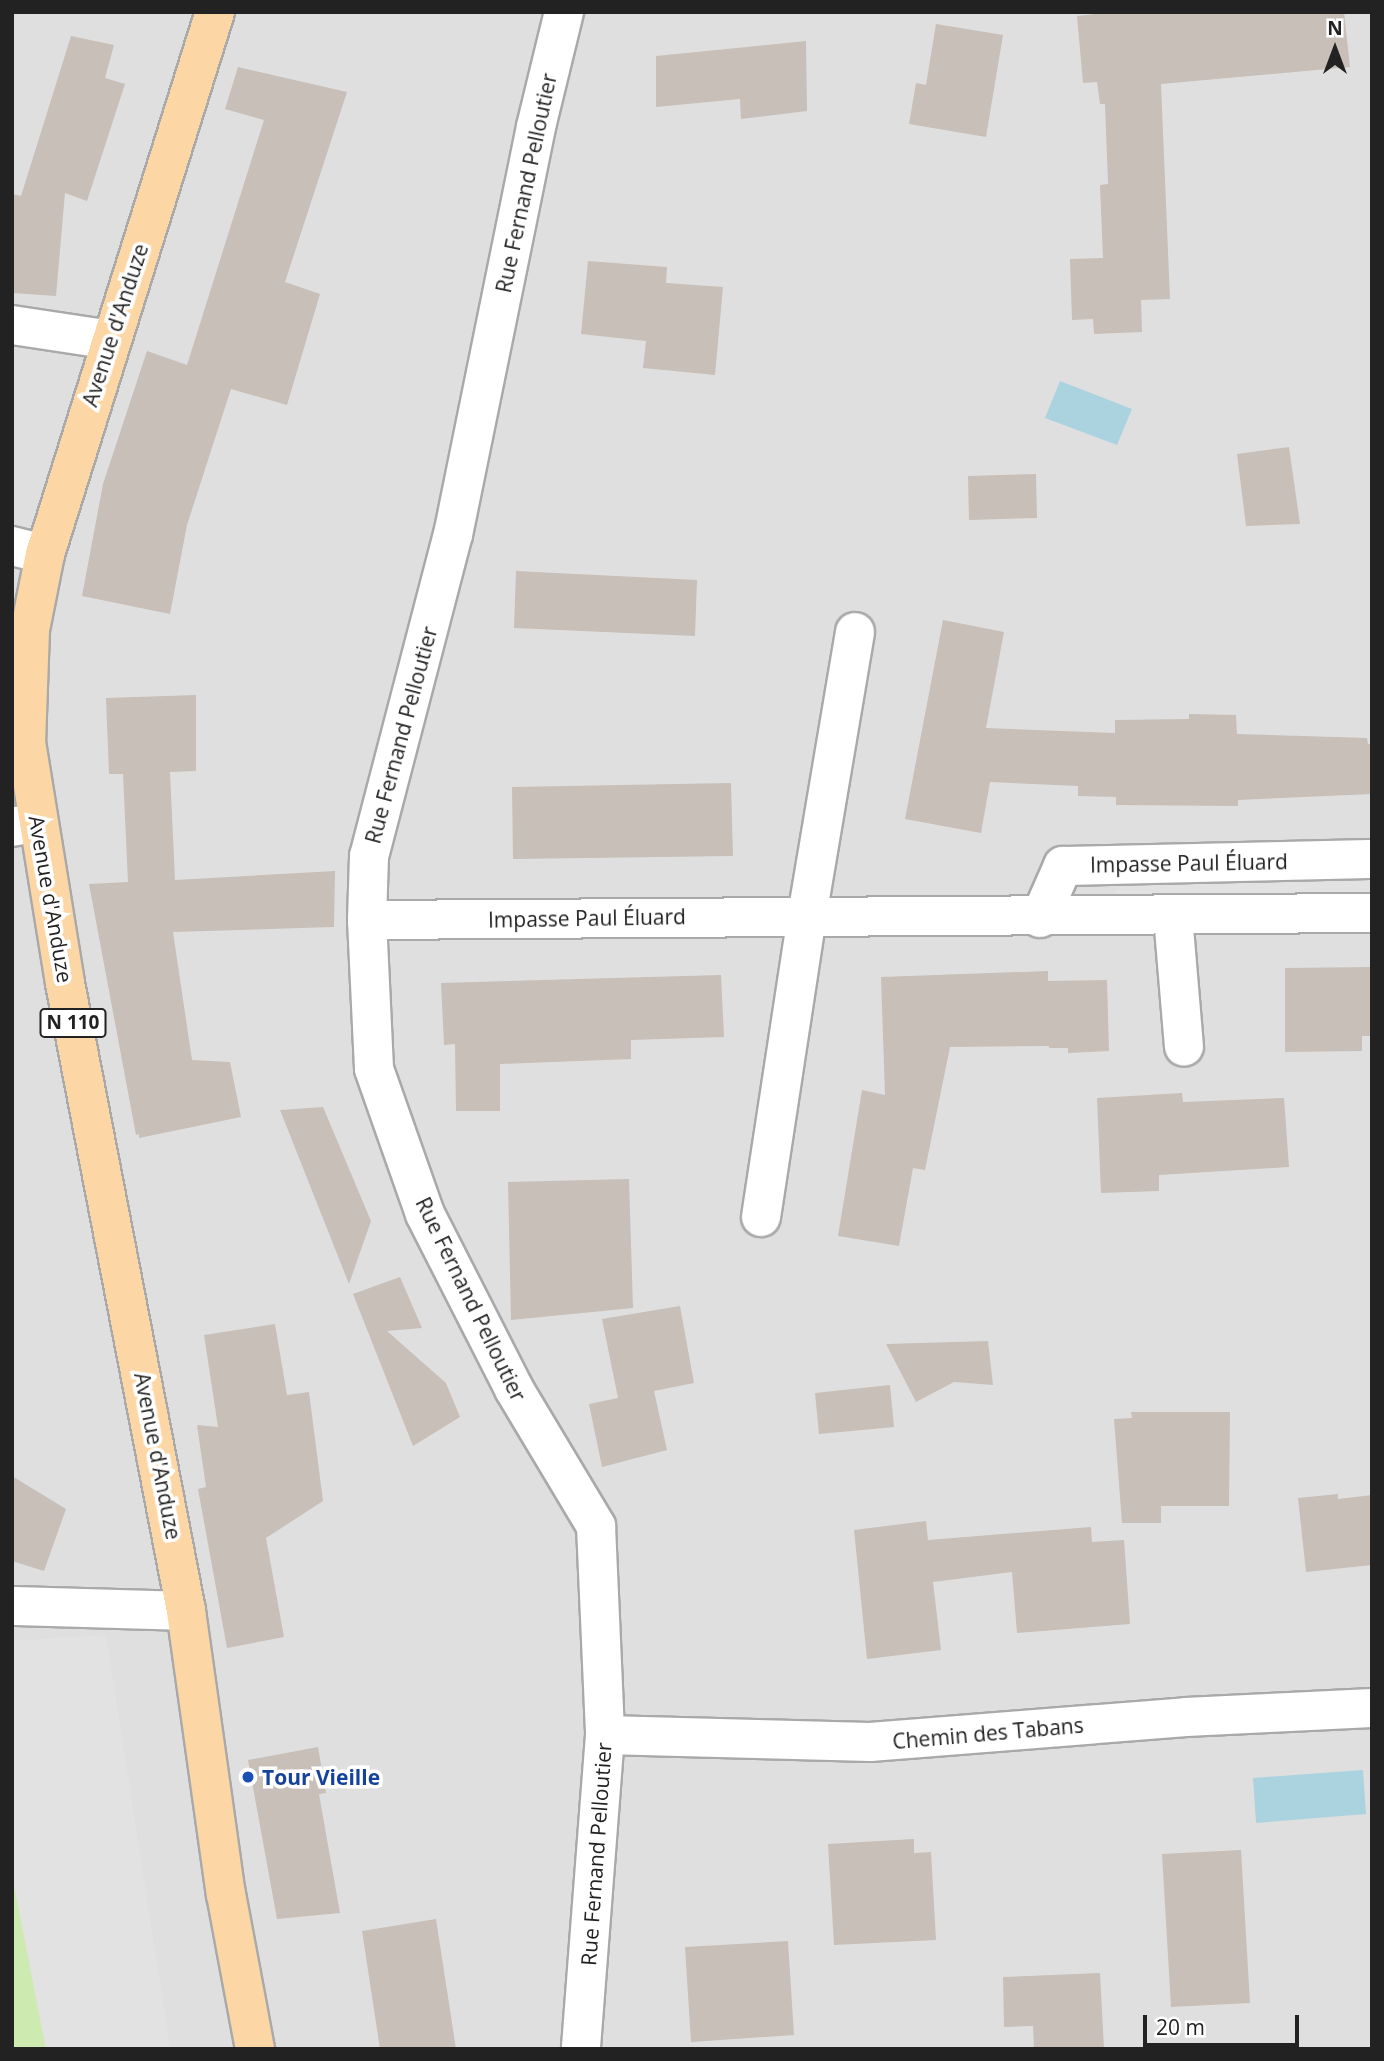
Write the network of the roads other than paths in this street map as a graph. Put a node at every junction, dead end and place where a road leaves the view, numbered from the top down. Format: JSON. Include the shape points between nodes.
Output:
{"nodes":[{"id":1,"x":215,"y":12,"type":"edge"},
{"id":2,"x":564,"y":12,"type":"edge"},
{"id":3,"x":12,"y":325,"type":"edge"},
{"id":4,"x":111,"y":340,"type":"junction"},
{"id":5,"x":29,"y":550,"type":"edge"},
{"id":6,"x":855,"y":632,"type":"dead end"},
{"id":7,"x":25,"y":825,"type":"edge"},
{"id":8,"x":1372,"y":859,"type":"edge"},
{"id":9,"x":1372,"y":913,"type":"edge"},
{"id":10,"x":807,"y":916,"type":"junction"},
{"id":11,"x":1173,"y":916,"type":"junction"},
{"id":12,"x":1040,"y":918,"type":"junction"},
{"id":13,"x":367,"y":920,"type":"junction"},
{"id":14,"x":1184,"y":1046,"type":"dead end"},
{"id":15,"x":761,"y":1217,"type":"dead end"},
{"id":16,"x":12,"y":1606,"type":"edge"},
{"id":17,"x":186,"y":1611,"type":"junction"},
{"id":18,"x":1372,"y":1708,"type":"edge"},
{"id":19,"x":605,"y":1735,"type":"junction"},
{"id":20,"x":255,"y":2049,"type":"edge"},
{"id":21,"x":581,"y":2049,"type":"edge"}],
"edges":[{"from":1,"to":4,"type":"main road","name":"Avenue d'Anduze","number":"N 110"},
{"from":2,"to":13,"type":"street","name":"Rue Fernand Pelloutier","via":[[453,534],[369,856]]},
{"from":3,"to":4,"type":"street"},
{"from":4,"to":5,"type":"main road","name":"Avenue d'Anduze","number":"N 110"},
{"from":5,"to":7,"type":"main road","name":"Avenue d'Anduze","number":"N 110"},
{"from":6,"to":10,"type":"street"},
{"from":7,"to":17,"type":"main road","name":"Avenue d'Anduze","number":"N 110","via":[[65,983]]},
{"from":8,"to":12,"type":"street","name":"Impasse Paul Éluard","via":[[1063,866]]},
{"from":9,"to":11,"type":"street","name":"Impasse Paul Éluard"},
{"from":10,"to":12,"type":"street","name":"Impasse Paul Éluard"},
{"from":10,"to":13,"type":"street","name":"Impasse Paul Éluard"},
{"from":10,"to":15,"type":"street"},
{"from":11,"to":12,"type":"street","name":"Impasse Paul Éluard"},
{"from":11,"to":14,"type":"street"},
{"from":13,"to":19,"type":"street","name":"Rue Fernand Pelloutier","via":[[374,1069],[425,1213],[514,1389],[596,1526]]},
{"from":16,"to":17,"type":"street"},
{"from":17,"to":20,"type":"main road","name":"Avenue d'Anduze","number":"N 110","via":[[226,1894]]},
{"from":18,"to":19,"type":"street","name":"Chemin des Tabans","via":[[1186,1717],[870,1742]]},
{"from":19,"to":21,"type":"street","name":"Rue Fernand Pelloutier"}]}
